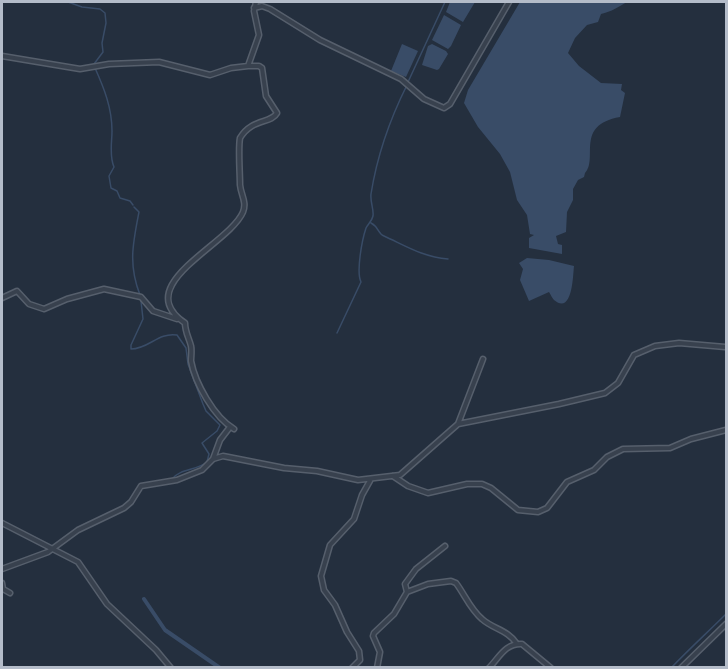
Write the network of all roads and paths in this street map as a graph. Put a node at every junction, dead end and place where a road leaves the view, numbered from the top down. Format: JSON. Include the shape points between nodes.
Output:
{"nodes":[{"id":1,"x":256,"y":2,"type":"edge"},
{"id":2,"x":509,"y":2,"type":"edge"},
{"id":3,"x":255,"y":8,"type":"junction"},
{"id":4,"x":2,"y":56,"type":"edge"},
{"id":5,"x":248,"y":66,"type":"junction"},
{"id":6,"x":2,"y":298,"type":"edge"},
{"id":7,"x":178,"y":320,"type":"junction"},
{"id":8,"x":725,"y":347,"type":"edge"},
{"id":9,"x":483,"y":358,"type":"dead end"},
{"id":10,"x":458,"y":424,"type":"junction"},
{"id":11,"x":726,"y":430,"type":"edge"},
{"id":12,"x":213,"y":459,"type":"junction"},
{"id":13,"x":393,"y":476,"type":"junction"},
{"id":14,"x":371,"y":479,"type":"junction"},
{"id":15,"x":2,"y":523,"type":"edge"},
{"id":16,"x":445,"y":546,"type":"dead end"},
{"id":17,"x":50,"y":549,"type":"junction"},
{"id":18,"x":2,"y":569,"type":"edge"},
{"id":19,"x":2,"y":583,"type":"edge"},
{"id":20,"x":407,"y":592,"type":"junction"},
{"id":21,"x":10,"y":593,"type":"dead end"},
{"id":22,"x":726,"y":624,"type":"edge"},
{"id":23,"x":517,"y":644,"type":"junction"},
{"id":24,"x":171,"y":668,"type":"edge"},
{"id":25,"x":352,"y":668,"type":"edge"},
{"id":26,"x":377,"y":668,"type":"edge"},
{"id":27,"x":489,"y":668,"type":"edge"},
{"id":28,"x":551,"y":668,"type":"edge"},
{"id":29,"x":681,"y":668,"type":"edge"}],
"edges":[{"from":1,"to":3,"type":"street"},
{"from":2,"to":3,"type":"street","via":[[450,104],[444,108],[424,99],[401,79],[320,40],[270,9]]},
{"from":3,"to":5,"type":"street","via":[[259,35]]},
{"from":4,"to":5,"type":"street","via":[[80,69],[159,62],[210,75]]},
{"from":5,"to":7,"type":"street","via":[[262,68],[266,96],[276,115],[254,123],[240,138],[244,210],[235,226],[169,287],[167,302]]},
{"from":6,"to":7,"type":"street","via":[[17,291],[29,304],[44,309],[106,289],[141,297],[153,311]]},
{"from":7,"to":12,"type":"street","via":[[185,323],[192,364],[203,392],[232,428],[220,440]]},
{"from":8,"to":10,"type":"street","via":[[673,343],[655,346],[634,355],[618,383],[605,393]]},
{"from":9,"to":10,"type":"street"},
{"from":10,"to":13,"type":"street","via":[[402,473]]},
{"from":11,"to":13,"type":"street","via":[[670,447],[628,447],[614,453],[594,470],[567,482],[547,508],[538,512],[518,510],[482,484],[428,493]]},
{"from":12,"to":14,"type":"street","via":[[224,456]]},
{"from":12,"to":17,"type":"street","via":[[202,470],[177,480],[141,486],[129,505],[81,528]]},
{"from":13,"to":14,"type":"street"},
{"from":14,"to":25,"type":"street","via":[[354,519],[330,545],[321,576],[324,590],[359,651],[360,660]]},
{"from":15,"to":17,"type":"street"},
{"from":16,"to":20,"type":"street","via":[[412,573],[405,584]]},
{"from":17,"to":18,"type":"street"},
{"from":17,"to":24,"type":"street","via":[[78,562],[106,604]]},
{"from":19,"to":21,"type":"street"},
{"from":20,"to":23,"type":"street","via":[[428,584],[454,582],[477,614]]},
{"from":20,"to":26,"type":"street","via":[[394,614],[374,633],[380,652]]},
{"from":22,"to":29,"type":"street"},
{"from":23,"to":27,"type":"street","via":[[505,649]]},
{"from":23,"to":28,"type":"street"}]}
